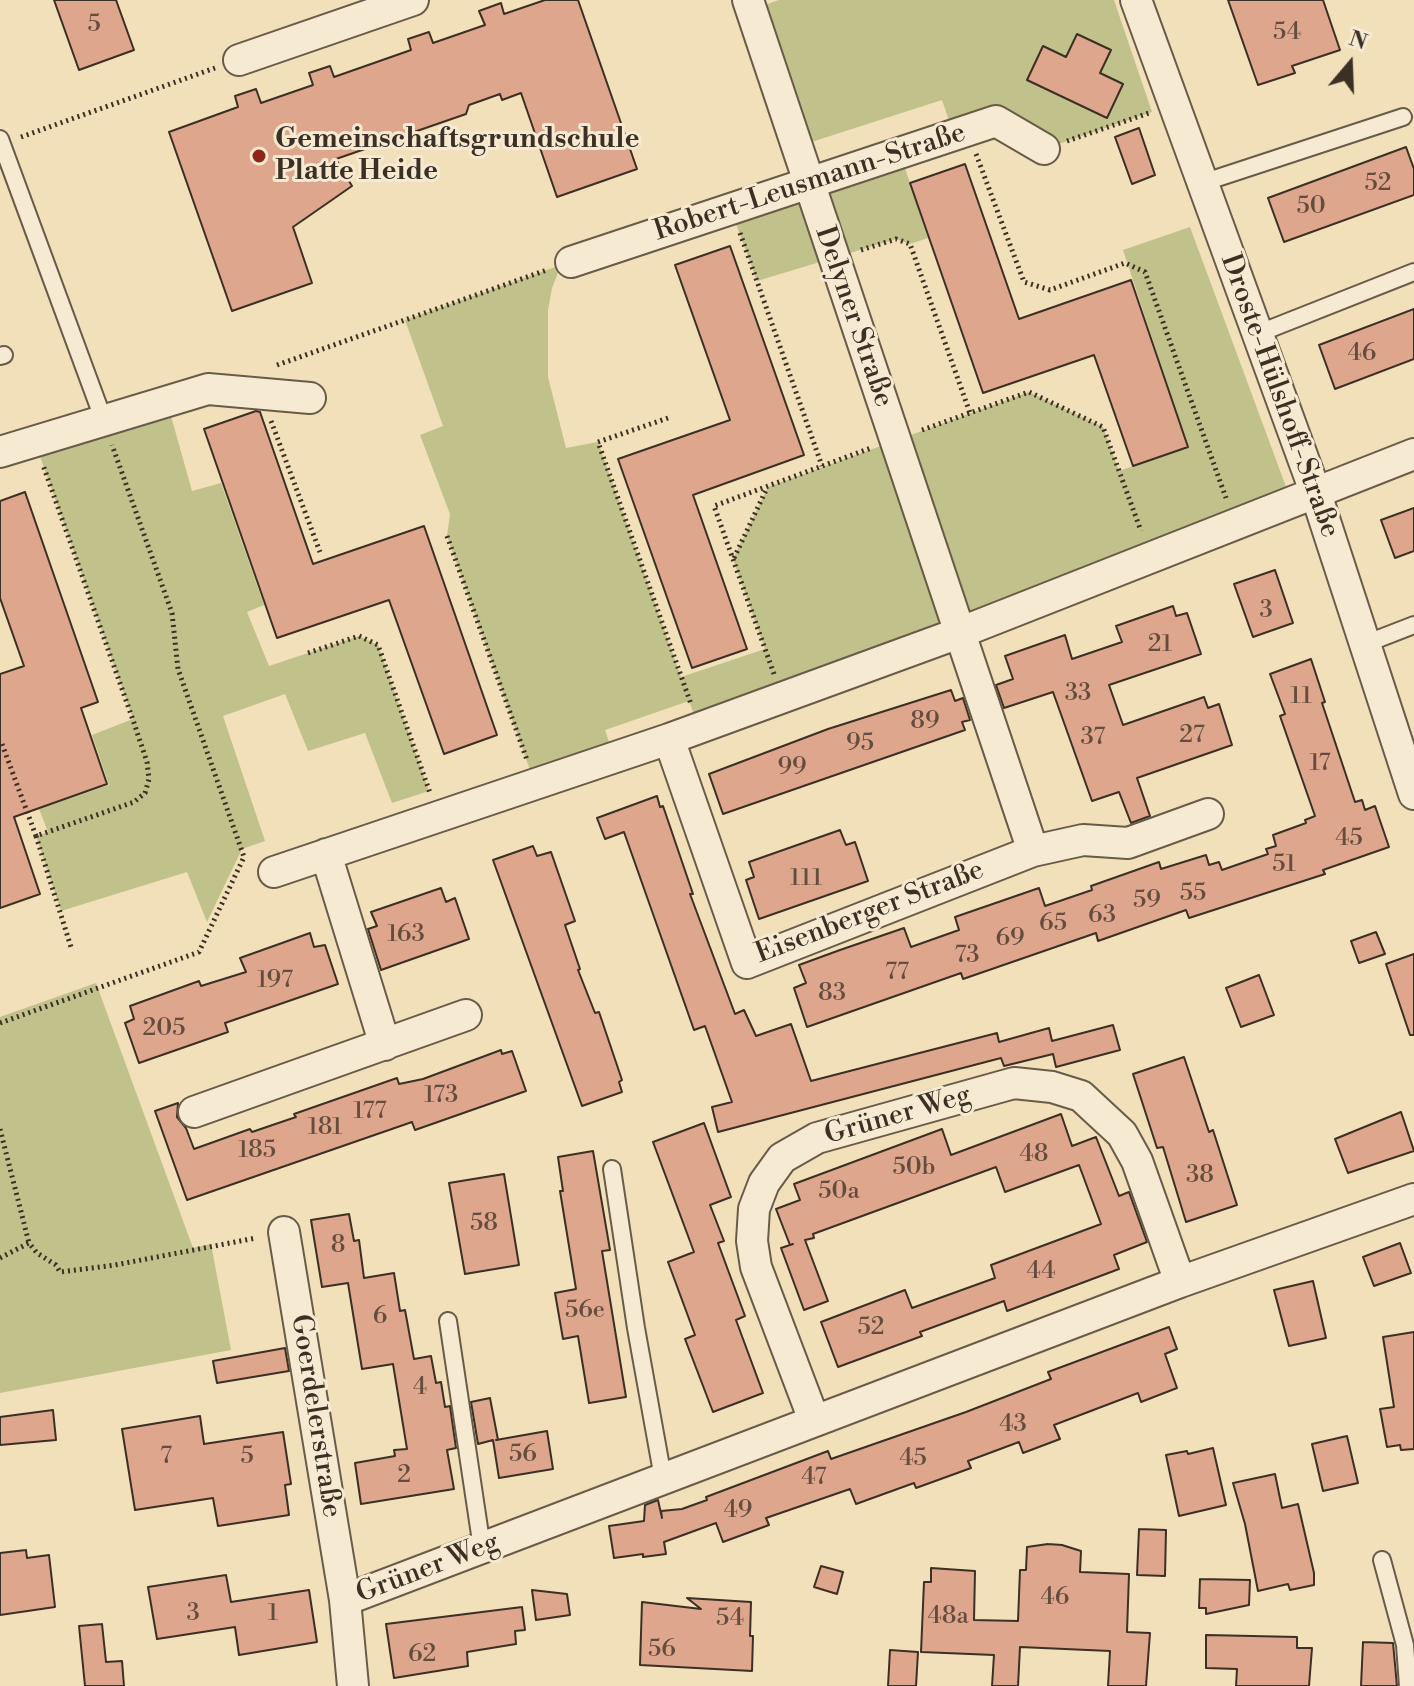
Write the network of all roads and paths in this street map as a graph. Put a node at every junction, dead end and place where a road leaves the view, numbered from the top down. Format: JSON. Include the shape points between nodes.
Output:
{"nodes":[{"id":1,"x":413,"y":0,"type":"edge"},
{"id":2,"x":748,"y":0,"type":"edge"},
{"id":3,"x":1136,"y":0,"type":"edge"},
{"id":4,"x":239,"y":60,"type":"joint"},
{"id":5,"x":1174,"y":104,"type":"junction"},
{"id":6,"x":1403,"y":117,"type":"dead end"},
{"id":7,"x":967,"y":131,"type":"junction"},
{"id":8,"x":1,"y":141,"type":"edge"},
{"id":9,"x":1044,"y":149,"type":"joint"},
{"id":10,"x":1202,"y":183,"type":"junction"},
{"id":11,"x":808,"y":185,"type":"junction"},
{"id":12,"x":731,"y":210,"type":"junction"},
{"id":13,"x":833,"y":258,"type":"junction"},
{"id":14,"x":571,"y":262,"type":"joint"},
{"id":15,"x":1414,"y":272,"type":"edge"},
{"id":16,"x":1257,"y":334,"type":"junction"},
{"id":17,"x":263,"y":381,"type":"junction"},
{"id":18,"x":310,"y":398,"type":"dead end"},
{"id":19,"x":970,"y":413,"type":"junction"},
{"id":20,"x":668,"y":418,"type":"dead end"},
{"id":21,"x":104,"y":421,"type":"junction"},
{"id":22,"x":894,"y":439,"type":"junction"},
{"id":23,"x":35,"y":442,"type":"junction"},
{"id":24,"x":0,"y":452,"type":"edge"},
{"id":25,"x":1414,"y":454,"type":"edge"},
{"id":26,"x":822,"y":466,"type":"junction"},
{"id":27,"x":768,"y":487,"type":"junction"},
{"id":28,"x":1316,"y":494,"type":"junction"},
{"id":29,"x":1236,"y":525,"type":"junction"},
{"id":30,"x":447,"y":536,"type":"dead end"},
{"id":31,"x":320,"y":552,"type":"dead end"},
{"id":32,"x":1150,"y":558,"type":"junction"},
{"id":33,"x":733,"y":559,"type":"junction"},
{"id":34,"x":1414,"y":625,"type":"edge"},
{"id":35,"x":959,"y":633,"type":"junction"},
{"id":36,"x":1365,"y":644,"type":"junction"},
{"id":37,"x":308,"y":653,"type":"dead end"},
{"id":38,"x":782,"y":698,"type":"junction"},
{"id":39,"x":699,"y":728,"type":"junction"},
{"id":40,"x":669,"y":739,"type":"junction"},
{"id":41,"x":2,"y":744,"type":"dead end"},
{"id":42,"x":535,"y":784,"type":"junction"},
{"id":43,"x":1414,"y":794,"type":"edge"},
{"id":44,"x":1208,"y":814,"type":"dead end"},
{"id":45,"x":438,"y":817,"type":"junction"},
{"id":46,"x":36,"y":836,"type":"junction"},
{"id":47,"x":1033,"y":851,"type":"junction"},
{"id":48,"x":326,"y":854,"type":"junction"},
{"id":49,"x":274,"y":872,"type":"dead end"},
{"id":50,"x":71,"y":947,"type":"dead end"},
{"id":51,"x":466,"y":1015,"type":"dead end"},
{"id":52,"x":0,"y":1023,"type":"edge"},
{"id":53,"x":385,"y":1045,"type":"junction"},
{"id":54,"x":194,"y":1112,"type":"dead end"},
{"id":55,"x":0,"y":1129,"type":"edge"},
{"id":56,"x":612,"y":1169,"type":"dead end"},
{"id":57,"x":1414,"y":1199,"type":"edge"},
{"id":58,"x":284,"y":1232,"type":"joint"},
{"id":59,"x":29,"y":1243,"type":"junction"},
{"id":60,"x":0,"y":1258,"type":"edge"},
{"id":61,"x":1180,"y":1282,"type":"junction"},
{"id":62,"x":448,"y":1321,"type":"dead end"},
{"id":63,"x":814,"y":1420,"type":"junction"},
{"id":64,"x":663,"y":1478,"type":"junction"},
{"id":65,"x":482,"y":1548,"type":"junction"},
{"id":66,"x":1382,"y":1560,"type":"dead end"},
{"id":67,"x":345,"y":1600,"type":"junction"},
{"id":68,"x":353,"y":1686,"type":"edge"},
{"id":69,"x":1408,"y":1686,"type":"edge"}],
"edges":[{"from":1,"to":4,"type":"street"},
{"from":2,"to":11,"type":"street","name":"Delyner Straße"},
{"from":3,"to":5,"type":"street","name":"Droste-Hülshoff-Straße"},
{"from":4,"to":8,"type":"path"},
{"from":5,"to":9,"type":"path"},
{"from":5,"to":10,"type":"street","name":"Droste-Hülshoff-Straße"},
{"from":6,"to":10,"type":"lane"},
{"from":7,"to":9,"type":"street","name":"Robert-Leusmann-Straße","via":[[996,121]]},
{"from":7,"to":11,"type":"street","name":"Robert-Leusmann-Straße"},
{"from":7,"to":29,"type":"path","via":[[1024,282],[1050,290],[1125,263],[1145,272]]},
{"from":8,"to":21,"type":"lane"},
{"from":10,"to":16,"type":"street","name":"Droste-Hülshoff-Straße"},
{"from":11,"to":12,"type":"street","name":"Robert-Leusmann-Straße"},
{"from":11,"to":13,"type":"street","name":"Delyner Straße"},
{"from":12,"to":14,"type":"street","name":"Robert-Leusmann-Straße"},
{"from":12,"to":26,"type":"path"},
{"from":13,"to":19,"type":"path","via":[[896,239],[910,244]]},
{"from":13,"to":22,"type":"street","name":"Delyner Straße"},
{"from":14,"to":17,"type":"path"},
{"from":15,"to":16,"type":"lane"},
{"from":16,"to":28,"type":"street","name":"Droste-Hülshoff-Straße"},
{"from":17,"to":18,"type":"street"},
{"from":17,"to":21,"type":"street","via":[[208,389]]},
{"from":17,"to":31,"type":"path"},
{"from":19,"to":22,"type":"path"},
{"from":19,"to":32,"type":"path","via":[[1029,392],[1103,427]]},
{"from":20,"to":39,"type":"path","via":[[598,442]]},
{"from":21,"to":23,"type":"street"},
{"from":21,"to":52,"type":"path","via":[[172,613],[178,669],[244,857],[199,952]]},
{"from":22,"to":26,"type":"path"},
{"from":22,"to":35,"type":"street","name":"Delyner Straße"},
{"from":23,"to":24,"type":"street"},
{"from":23,"to":46,"type":"path","via":[[149,779],[145,793],[134,802]]},
{"from":25,"to":28,"type":"street"},
{"from":26,"to":27,"type":"path"},
{"from":27,"to":33,"type":"path"},
{"from":27,"to":33,"type":"path","via":[[714,506]]},
{"from":28,"to":29,"type":"street"},
{"from":28,"to":36,"type":"street","name":"Droste-Hülshoff-Straße"},
{"from":29,"to":32,"type":"street"},
{"from":30,"to":42,"type":"path"},
{"from":32,"to":35,"type":"street"},
{"from":33,"to":38,"type":"path"},
{"from":34,"to":36,"type":"lane"},
{"from":35,"to":38,"type":"street"},
{"from":35,"to":47,"type":"street"},
{"from":36,"to":43,"type":"street","name":"Droste-Hülshoff-Straße"},
{"from":37,"to":45,"type":"path","via":[[359,636],[378,645]]},
{"from":38,"to":39,"type":"street"},
{"from":39,"to":40,"type":"street"},
{"from":40,"to":42,"type":"street"},
{"from":40,"to":47,"type":"street","name":"Eisenberger Straße","via":[[747,963]]},
{"from":41,"to":46,"type":"path"},
{"from":42,"to":45,"type":"street"},
{"from":44,"to":47,"type":"street","name":"Eisenberger Straße","via":[[1128,843],[1083,840]]},
{"from":45,"to":48,"type":"street"},
{"from":46,"to":50,"type":"path"},
{"from":48,"to":49,"type":"street"},
{"from":48,"to":53,"type":"street"},
{"from":51,"to":53,"type":"street"},
{"from":53,"to":54,"type":"street"},
{"from":55,"to":59,"type":"path"},
{"from":56,"to":64,"type":"lane"},
{"from":57,"to":61,"type":"street","name":"Grüner Weg"},
{"from":58,"to":59,"type":"path","via":[[60,1272]]},
{"from":58,"to":67,"type":"street","name":"Goerdelerstraße"},
{"from":59,"to":60,"type":"path"},
{"from":61,"to":63,"type":"street","name":"Grüner Weg"},
{"from":61,"to":63,"type":"street","name":"Grüner Weg","via":[[1137,1161],[1122,1134],[1081,1096],[1014,1083],[817,1138],[782,1158],[764,1183],[754,1209],[752,1241],[756,1267]]},
{"from":62,"to":65,"type":"lane"},
{"from":63,"to":64,"type":"street","name":"Grüner Weg"},
{"from":64,"to":65,"type":"street","name":"Grüner Weg"},
{"from":65,"to":67,"type":"street","name":"Grüner Weg"},
{"from":66,"to":69,"type":"lane","via":[[1405,1645]]},
{"from":67,"to":68,"type":"street","name":"Grüner Weg"}]}
